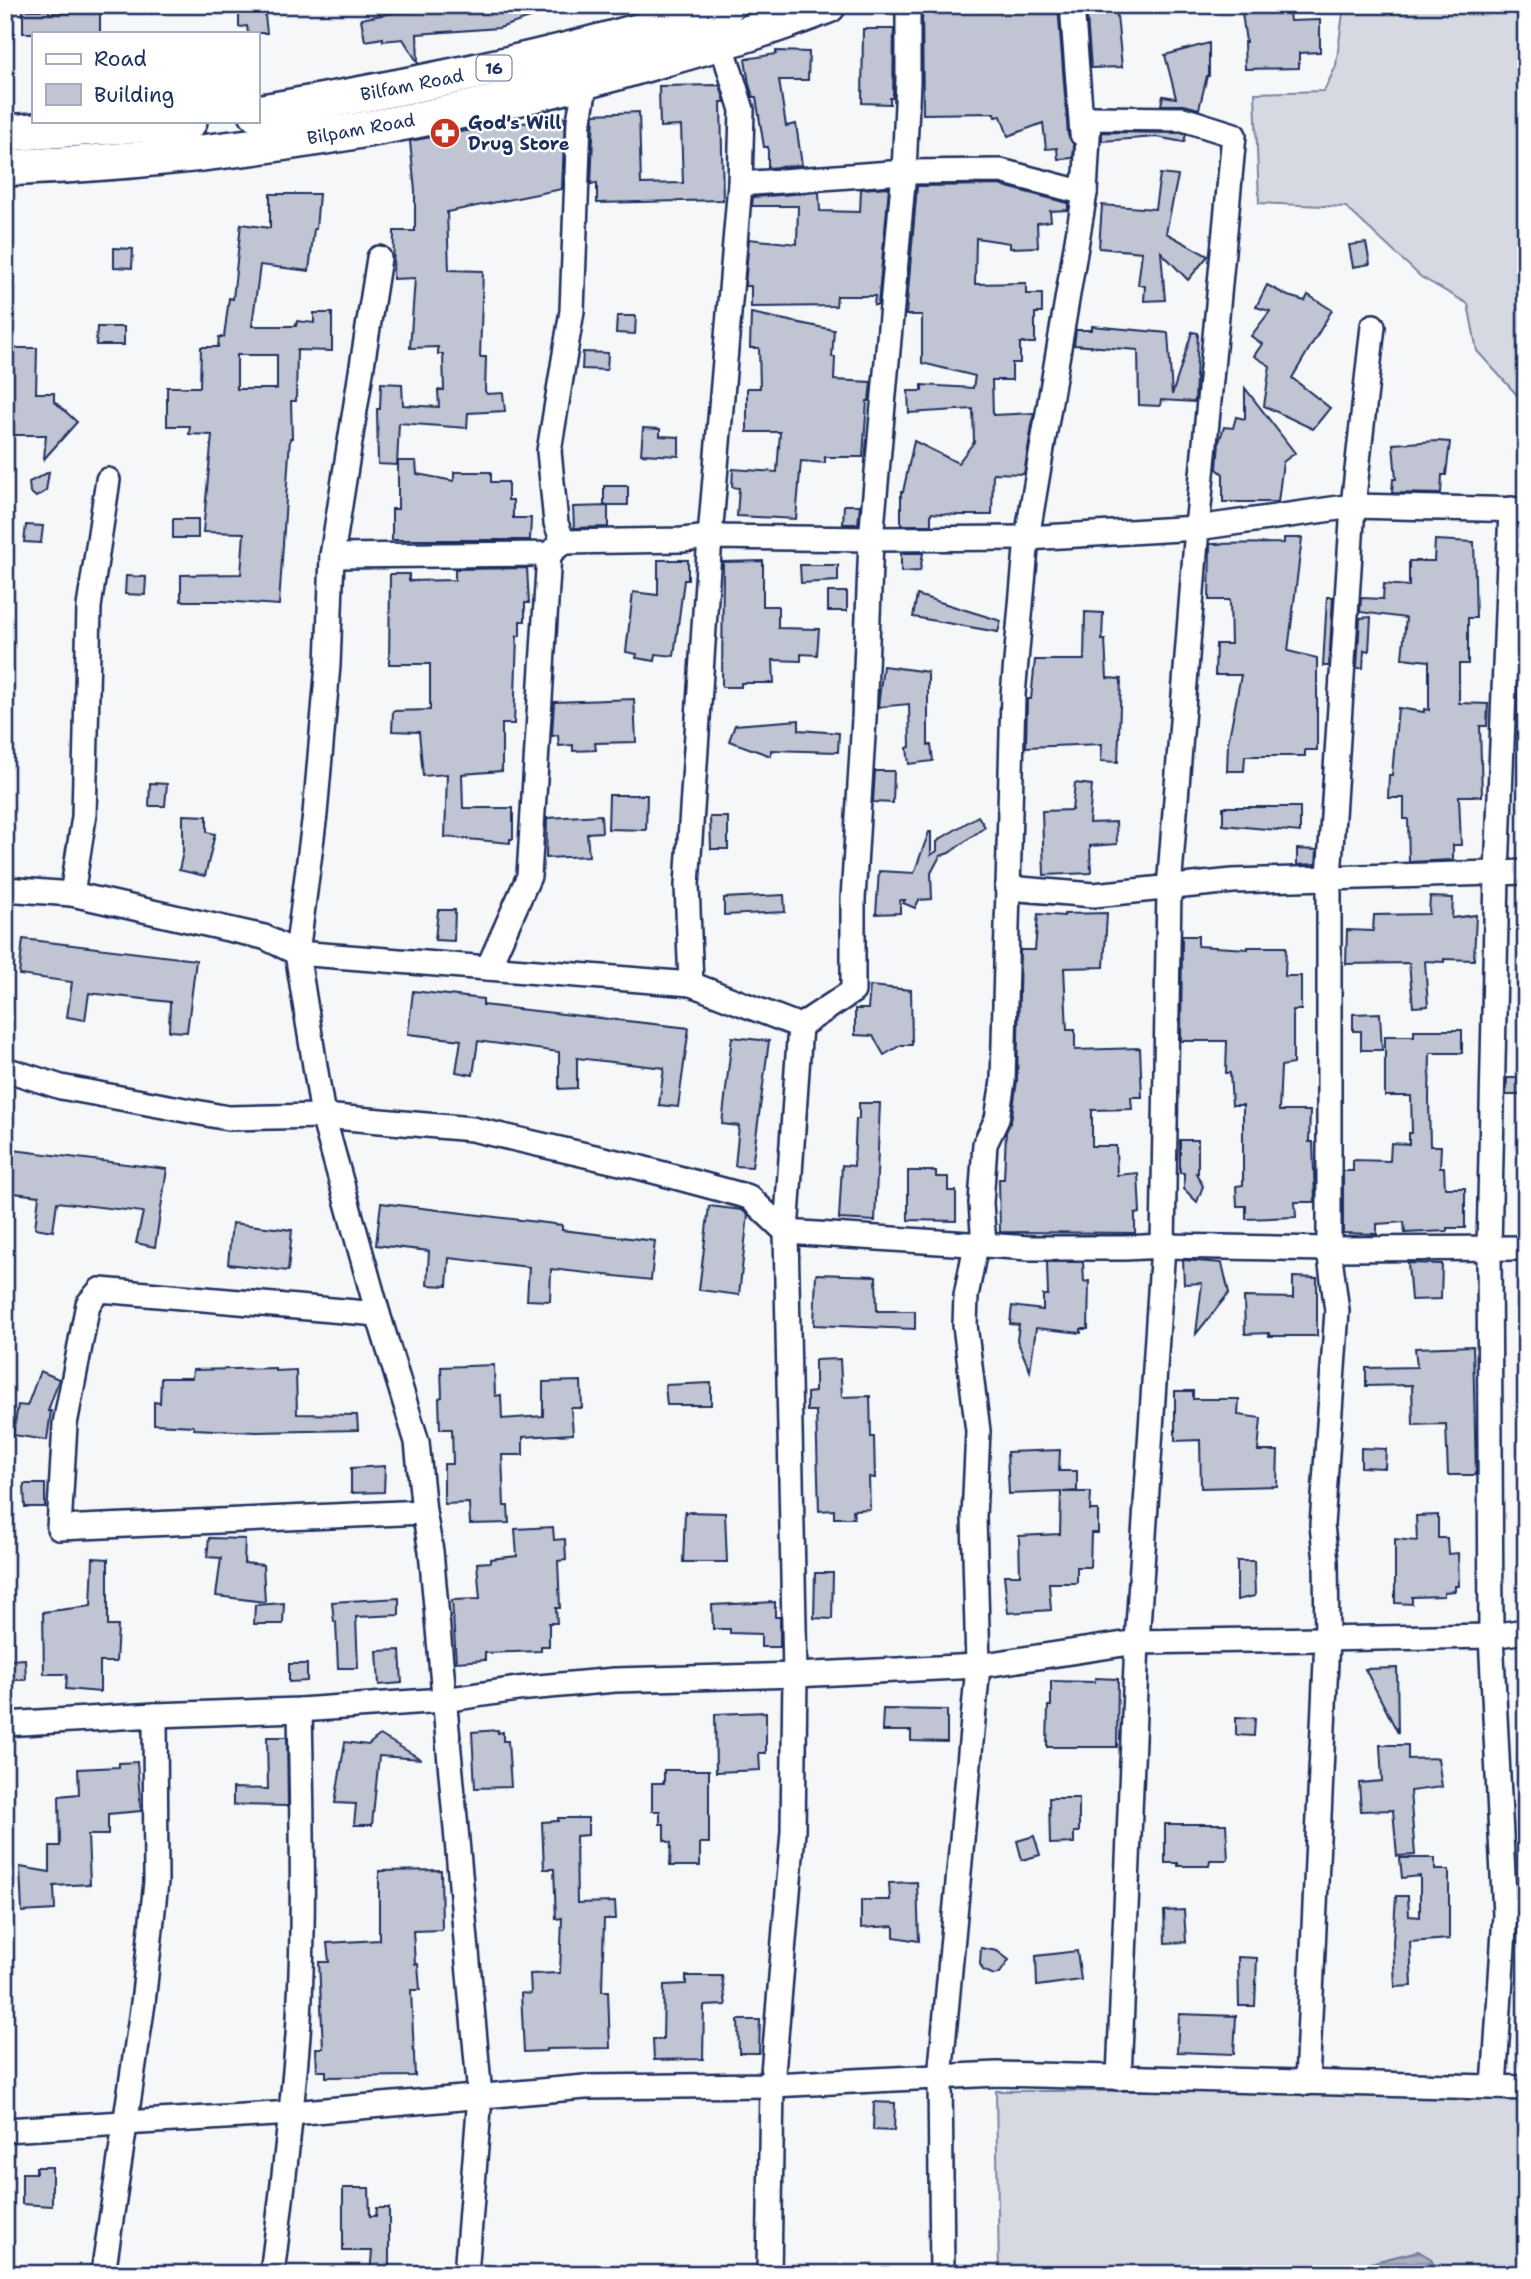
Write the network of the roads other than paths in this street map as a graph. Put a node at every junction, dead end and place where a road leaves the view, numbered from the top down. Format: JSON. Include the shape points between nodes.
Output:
{"nodes":[{"id":1,"x":727,"y":5,"type":"edge"},
{"id":2,"x":828,"y":5,"type":"edge"},
{"id":3,"x":908,"y":5,"type":"edge"},
{"id":4,"x":1072,"y":5,"type":"edge"},
{"id":5,"x":721,"y":42,"type":"junction"},
{"id":6,"x":586,"y":82,"type":"junction"},
{"id":7,"x":259,"y":113,"type":"edge"},
{"id":8,"x":175,"y":122,"type":"edge"},
{"id":9,"x":5,"y":134,"type":"edge"},
{"id":10,"x":5,"y":168,"type":"edge"},
{"id":11,"x":904,"y":173,"type":"junction"},
{"id":12,"x":740,"y":184,"type":"junction"},
{"id":13,"x":1085,"y":193,"type":"junction"},
{"id":14,"x":379,"y":258,"type":"dead end"},
{"id":15,"x":1373,"y":326,"type":"dead end"},
{"id":16,"x":108,"y":480,"type":"dead end"},
{"id":17,"x":1353,"y":506,"type":"junction"},
{"id":18,"x":1518,"y":510,"type":"edge"},
{"id":19,"x":1197,"y":528,"type":"junction"},
{"id":20,"x":710,"y":537,"type":"junction"},
{"id":21,"x":1027,"y":538,"type":"junction"},
{"id":22,"x":871,"y":539,"type":"junction"},
{"id":23,"x":556,"y":548,"type":"junction"},
{"id":24,"x":332,"y":556,"type":"junction"},
{"id":25,"x":1526,"y":873,"type":"edge"},
{"id":26,"x":1497,"y":874,"type":"junction"},
{"id":27,"x":1329,"y":878,"type":"junction"},
{"id":28,"x":1007,"y":888,"type":"junction"},
{"id":29,"x":5,"y":889,"type":"edge"},
{"id":30,"x":1169,"y":889,"type":"junction"},
{"id":31,"x":72,"y":894,"type":"junction"},
{"id":32,"x":297,"y":953,"type":"junction"},
{"id":33,"x":488,"y":968,"type":"junction"},
{"id":34,"x":691,"y":984,"type":"junction"},
{"id":35,"x":800,"y":1026,"type":"junction"},
{"id":36,"x":5,"y":1069,"type":"edge"},
{"id":37,"x":323,"y":1116,"type":"junction"},
{"id":38,"x":786,"y":1233,"type":"junction"},
{"id":39,"x":980,"y":1245,"type":"junction"},
{"id":40,"x":1163,"y":1245,"type":"junction"},
{"id":41,"x":1526,"y":1248,"type":"edge"},
{"id":42,"x":1329,"y":1249,"type":"junction"},
{"id":43,"x":1489,"y":1249,"type":"junction"},
{"id":44,"x":378,"y":1314,"type":"junction"},
{"id":45,"x":424,"y":1512,"type":"junction"},
{"id":46,"x":1526,"y":1631,"type":"edge"},
{"id":47,"x":1491,"y":1636,"type":"junction"},
{"id":48,"x":1327,"y":1639,"type":"junction"},
{"id":49,"x":1137,"y":1642,"type":"junction"},
{"id":50,"x":978,"y":1666,"type":"junction"},
{"id":51,"x":794,"y":1675,"type":"junction"},
{"id":52,"x":443,"y":1700,"type":"junction"},
{"id":53,"x":300,"y":1710,"type":"junction"},
{"id":54,"x":155,"y":1715,"type":"junction"},
{"id":55,"x":5,"y":1724,"type":"edge"},
{"id":56,"x":940,"y":2078,"type":"junction"},
{"id":57,"x":1119,"y":2078,"type":"junction"},
{"id":58,"x":1307,"y":2083,"type":"junction"},
{"id":59,"x":772,"y":2085,"type":"junction"},
{"id":60,"x":1494,"y":2087,"type":"junction"},
{"id":61,"x":1526,"y":2088,"type":"edge"},
{"id":62,"x":481,"y":2096,"type":"junction"},
{"id":63,"x":292,"y":2113,"type":"junction"},
{"id":64,"x":125,"y":2123,"type":"junction"},
{"id":65,"x":5,"y":2130,"type":"edge"},
{"id":66,"x":103,"y":2274,"type":"edge"},
{"id":67,"x":272,"y":2274,"type":"edge"},
{"id":68,"x":466,"y":2274,"type":"edge"},
{"id":69,"x":769,"y":2274,"type":"edge"},
{"id":70,"x":942,"y":2274,"type":"edge"}],
"edges":[{"from":1,"to":7,"type":"main road","name":"Bilfam Road","number":"16","via":[[450,79]]},
{"from":2,"to":5,"type":"main road","name":"Bilpam Road","number":"16"},
{"from":3,"to":11,"type":"street"},
{"from":4,"to":13,"type":"street"},
{"from":5,"to":6,"type":"main road","name":"Bilpam Road","number":"16"},
{"from":5,"to":12,"type":"street","via":[[743,110]]},
{"from":6,"to":10,"type":"main road","name":"Bilpam Road","number":"16","via":[[405,122],[254,147],[156,159]]},
{"from":6,"to":23,"type":"street","via":[[579,120],[572,311],[549,451]]},
{"from":8,"to":9,"type":"main road"},
{"from":11,"to":12,"type":"street"},
{"from":11,"to":13,"type":"street","via":[[1001,171]]},
{"from":11,"to":22,"type":"street"},
{"from":12,"to":20,"type":"street"},
{"from":13,"to":19,"type":"street","via":[[1089,118],[1183,119],[1234,135]]},
{"from":13,"to":21,"type":"street"},
{"from":14,"to":24,"type":"street"},
{"from":15,"to":17,"type":"street"},
{"from":16,"to":31,"type":"street","via":[[89,607],[83,817]]},
{"from":17,"to":18,"type":"street"},
{"from":17,"to":19,"type":"street"},
{"from":17,"to":27,"type":"street"},
{"from":18,"to":26,"type":"street"},
{"from":19,"to":21,"type":"street"},
{"from":19,"to":30,"type":"street"},
{"from":20,"to":22,"type":"street"},
{"from":20,"to":23,"type":"street"},
{"from":20,"to":34,"type":"street","via":[[687,886]]},
{"from":21,"to":22,"type":"street"},
{"from":21,"to":28,"type":"street","via":[[1013,695]]},
{"from":22,"to":35,"type":"street","via":[[853,899],[853,991]]},
{"from":23,"to":24,"type":"street"},
{"from":23,"to":33,"type":"street","via":[[529,876]]},
{"from":24,"to":32,"type":"street","via":[[317,801]]},
{"from":25,"to":26,"type":"street"},
{"from":26,"to":27,"type":"street"},
{"from":26,"to":43,"type":"street"},
{"from":27,"to":30,"type":"street","via":[[1233,881]]},
{"from":27,"to":42,"type":"street"},
{"from":28,"to":30,"type":"street","via":[[1094,895]]},
{"from":28,"to":39,"type":"street","via":[[1003,1081],[997,1119],[985,1144]]},
{"from":29,"to":31,"type":"street"},
{"from":30,"to":40,"type":"street"},
{"from":31,"to":32,"type":"street","via":[[264,937]]},
{"from":32,"to":33,"type":"street"},
{"from":32,"to":37,"type":"street"},
{"from":33,"to":34,"type":"street"},
{"from":34,"to":35,"type":"street"},
{"from":35,"to":38,"type":"street"},
{"from":36,"to":37,"type":"street","via":[[61,1087],[228,1118]]},
{"from":37,"to":38,"type":"street","via":[[472,1129],[638,1167],[748,1197]]},
{"from":37,"to":44,"type":"street"},
{"from":38,"to":39,"type":"street"},
{"from":38,"to":51,"type":"street"},
{"from":39,"to":40,"type":"street"},
{"from":39,"to":50,"type":"street","via":[[966,1296],[965,1325],[978,1431],[974,1517]]},
{"from":40,"to":42,"type":"street"},
{"from":40,"to":49,"type":"street"},
{"from":41,"to":43,"type":"street"},
{"from":42,"to":43,"type":"street"},
{"from":42,"to":48,"type":"street","via":[[1337,1311],[1322,1525]]},
{"from":43,"to":47,"type":"street"},
{"from":44,"to":45,"type":"street","via":[[417,1442]]},
{"from":44,"to":45,"type":"street","via":[[100,1290],[88,1304],[65,1424],[59,1528]]},
{"from":45,"to":52,"type":"street"},
{"from":46,"to":47,"type":"street"},
{"from":47,"to":48,"type":"street"},
{"from":47,"to":60,"type":"street","via":[[1506,1915]]},
{"from":48,"to":49,"type":"street"},
{"from":48,"to":58,"type":"street"},
{"from":49,"to":50,"type":"street"},
{"from":49,"to":57,"type":"street"},
{"from":50,"to":51,"type":"street"},
{"from":50,"to":56,"type":"street"},
{"from":51,"to":52,"type":"street","via":[[615,1681]]},
{"from":51,"to":59,"type":"street","via":[[793,1832]]},
{"from":52,"to":53,"type":"street"},
{"from":52,"to":62,"type":"street"},
{"from":53,"to":54,"type":"street"},
{"from":53,"to":63,"type":"street","via":[[304,1871]]},
{"from":54,"to":55,"type":"street"},
{"from":54,"to":64,"type":"street","via":[[156,1882]]},
{"from":56,"to":57,"type":"street","via":[[997,2074]]},
{"from":56,"to":59,"type":"street"},
{"from":56,"to":70,"type":"street"},
{"from":57,"to":58,"type":"street"},
{"from":58,"to":60,"type":"street"},
{"from":59,"to":62,"type":"street","via":[[585,2087]]},
{"from":59,"to":69,"type":"street"},
{"from":60,"to":61,"type":"street"},
{"from":62,"to":63,"type":"street"},
{"from":62,"to":68,"type":"street"},
{"from":63,"to":64,"type":"street"},
{"from":63,"to":67,"type":"street"},
{"from":64,"to":65,"type":"street"},
{"from":64,"to":66,"type":"street"}]}
